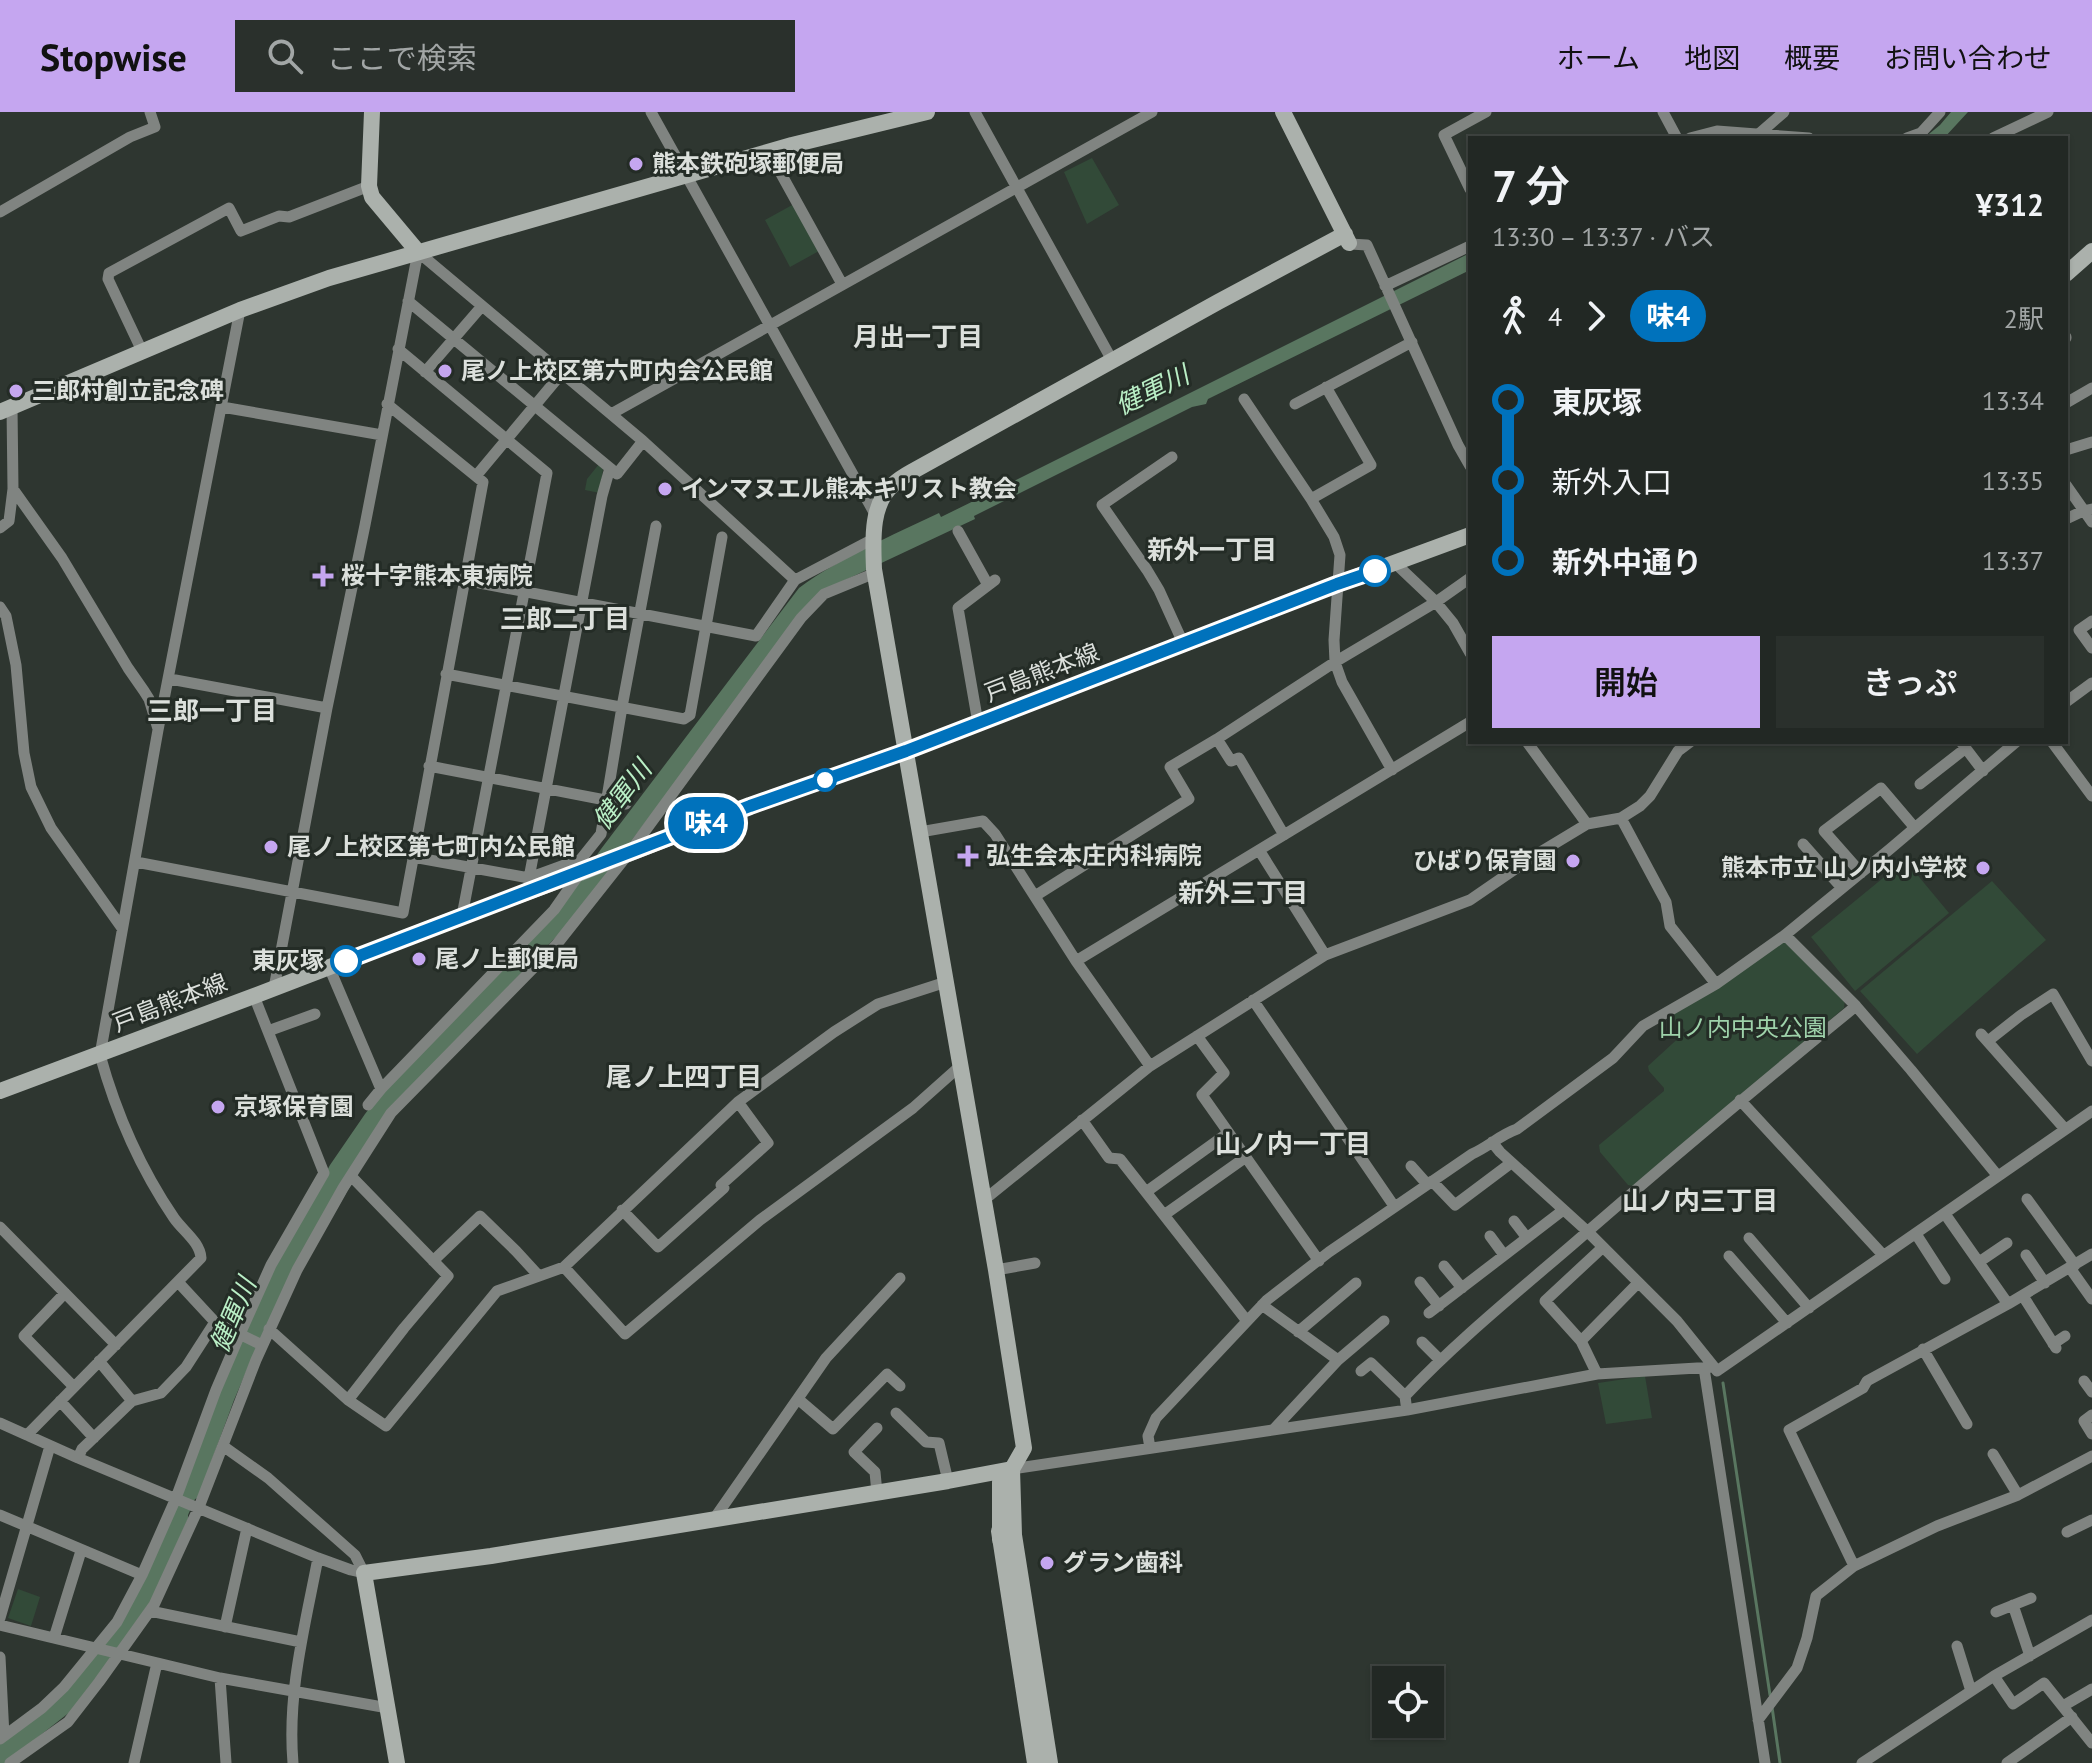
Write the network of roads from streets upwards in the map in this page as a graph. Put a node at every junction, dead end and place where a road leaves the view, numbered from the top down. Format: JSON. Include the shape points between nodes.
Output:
{"nodes":[{"id":1,"x":150,"y":112,"type":"edge"},
{"id":2,"x":372,"y":112,"type":"edge"},
{"id":3,"x":651,"y":112,"type":"edge"},
{"id":4,"x":927,"y":112,"type":"edge"},
{"id":5,"x":975,"y":112,"type":"edge"},
{"id":6,"x":1152,"y":112,"type":"edge"},
{"id":7,"x":1283,"y":112,"type":"edge"},
{"id":8,"x":1486,"y":112,"type":"edge"},
{"id":9,"x":1663,"y":112,"type":"edge"},
{"id":10,"x":1784,"y":112,"type":"edge"},
{"id":11,"x":1940,"y":112,"type":"edge"},
{"id":12,"x":2048,"y":112,"type":"edge"},
{"id":13,"x":1760,"y":133,"type":"junction"},
{"id":14,"x":1676,"y":136,"type":"edge"},
{"id":15,"x":1698,"y":136,"type":"edge"},
{"id":16,"x":1789,"y":136,"type":"edge"},
{"id":17,"x":1913,"y":136,"type":"edge"},
{"id":18,"x":1997,"y":136,"type":"edge"},
{"id":19,"x":769,"y":152,"type":"junction"},
{"id":20,"x":687,"y":175,"type":"junction"},
{"id":21,"x":1468,"y":185,"type":"edge"},
{"id":22,"x":369,"y":186,"type":"junction"},
{"id":23,"x":1017,"y":187,"type":"junction"},
{"id":24,"x":0,"y":212,"type":"edge"},
{"id":25,"x":1354,"y":241,"type":"junction"},
{"id":26,"x":1468,"y":247,"type":"edge"},
{"id":27,"x":2092,"y":251,"type":"edge"},
{"id":28,"x":418,"y":252,"type":"junction"},
{"id":29,"x":2068,"y":272,"type":"edge"},
{"id":30,"x":842,"y":284,"type":"junction"},
{"id":31,"x":1386,"y":287,"type":"junction"},
{"id":32,"x":408,"y":301,"type":"junction"},
{"id":33,"x":482,"y":306,"type":"junction"},
{"id":34,"x":240,"y":310,"type":"junction"},
{"id":35,"x":770,"y":325,"type":"junction"},
{"id":36,"x":454,"y":339,"type":"junction"},
{"id":37,"x":1412,"y":342,"type":"junction"},
{"id":38,"x":398,"y":349,"type":"junction"},
{"id":39,"x":142,"y":351,"type":"junction"},
{"id":40,"x":1113,"y":362,"type":"junction"},
{"id":41,"x":425,"y":372,"type":"junction"},
{"id":42,"x":562,"y":373,"type":"junction"},
{"id":43,"x":1326,"y":387,"type":"junction"},
{"id":44,"x":2092,"y":388,"type":"edge"},
{"id":45,"x":1244,"y":399,"type":"dead end"},
{"id":46,"x":2068,"y":402,"type":"edge"},
{"id":47,"x":387,"y":404,"type":"junction"},
{"id":48,"x":1295,"y":404,"type":"dead end"},
{"id":49,"x":534,"y":406,"type":"junction"},
{"id":50,"x":222,"y":407,"type":"junction"},
{"id":51,"x":6,"y":410,"type":"edge"},
{"id":52,"x":611,"y":414,"type":"junction"},
{"id":53,"x":382,"y":435,"type":"junction"},
{"id":54,"x":505,"y":440,"type":"junction"},
{"id":55,"x":643,"y":441,"type":"junction"},
{"id":56,"x":2092,"y":442,"type":"edge"},
{"id":57,"x":2068,"y":449,"type":"edge"},
{"id":58,"x":1172,"y":457,"type":"dead end"},
{"id":59,"x":1468,"y":462,"type":"edge"},
{"id":60,"x":610,"y":468,"type":"junction"},
{"id":61,"x":476,"y":476,"type":"junction"},
{"id":62,"x":2068,"y":487,"type":"edge"},
{"id":63,"x":13,"y":489,"type":"junction"},
{"id":64,"x":1311,"y":499,"type":"junction"},
{"id":65,"x":2087,"y":510,"type":"edge"},
{"id":66,"x":877,"y":516,"type":"junction"},
{"id":67,"x":2068,"y":518,"type":"edge"},
{"id":68,"x":2092,"y":522,"type":"edge"},
{"id":69,"x":656,"y":526,"type":"dead end"},
{"id":70,"x":0,"y":528,"type":"edge"},
{"id":71,"x":958,"y":531,"type":"dead end"},
{"id":72,"x":1468,"y":536,"type":"edge"},
{"id":73,"x":722,"y":537,"type":"dead end"},
{"id":74,"x":873,"y":541,"type":"junction"},
{"id":75,"x":1396,"y":564,"type":"junction"},
{"id":76,"x":874,"y":571,"type":"junction"},
{"id":77,"x":1468,"y":579,"type":"edge"},
{"id":78,"x":464,"y":580,"type":"junction"},
{"id":79,"x":795,"y":580,"type":"junction"},
{"id":80,"x":1337,"y":584,"type":"junction"},
{"id":81,"x":523,"y":592,"type":"junction"},
{"id":82,"x":1436,"y":602,"type":"junction"},
{"id":83,"x":582,"y":603,"type":"junction"},
{"id":84,"x":0,"y":607,"type":"edge"},
{"id":85,"x":640,"y":614,"type":"junction"},
{"id":86,"x":2092,"y":621,"type":"edge"},
{"id":87,"x":706,"y":626,"type":"junction"},
{"id":88,"x":1184,"y":645,"type":"junction"},
{"id":89,"x":2092,"y":648,"type":"edge"},
{"id":90,"x":1468,"y":649,"type":"edge"},
{"id":91,"x":1335,"y":662,"type":"junction"},
{"id":92,"x":446,"y":674,"type":"junction"},
{"id":93,"x":170,"y":679,"type":"junction"},
{"id":94,"x":2092,"y":683,"type":"edge"},
{"id":95,"x":505,"y":685,"type":"junction"},
{"id":96,"x":564,"y":696,"type":"junction"},
{"id":97,"x":2068,"y":701,"type":"edge"},
{"id":98,"x":622,"y":707,"type":"junction"},
{"id":99,"x":327,"y":708,"type":"junction"},
{"id":100,"x":978,"y":723,"type":"junction"},
{"id":101,"x":1468,"y":723,"type":"edge"},
{"id":102,"x":158,"y":730,"type":"junction"},
{"id":103,"x":1217,"y":739,"type":"junction"},
{"id":104,"x":1528,"y":744,"type":"edge"},
{"id":105,"x":1687,"y":744,"type":"edge"},
{"id":106,"x":2014,"y":744,"type":"edge"},
{"id":107,"x":2053,"y":744,"type":"edge"},
{"id":108,"x":1964,"y":745,"type":"edge"},
{"id":109,"x":906,"y":751,"type":"junction"},
{"id":110,"x":429,"y":766,"type":"junction"},
{"id":111,"x":1392,"y":770,"type":"junction"},
{"id":112,"x":1983,"y":771,"type":"junction"},
{"id":113,"x":488,"y":778,"type":"junction"},
{"id":114,"x":1920,"y":784,"type":"dead end"},
{"id":115,"x":547,"y":789,"type":"junction"},
{"id":116,"x":2092,"y":796,"type":"edge"},
{"id":117,"x":606,"y":800,"type":"junction"},
{"id":118,"x":626,"y":804,"type":"dead end"},
{"id":119,"x":1621,"y":818,"type":"junction"},
{"id":120,"x":1587,"y":824,"type":"junction"},
{"id":121,"x":1915,"y":828,"type":"junction"},
{"id":122,"x":920,"y":832,"type":"junction"},
{"id":123,"x":1284,"y":835,"type":"junction"},
{"id":124,"x":1803,"y":844,"type":"dead end"},
{"id":125,"x":1259,"y":850,"type":"junction"},
{"id":126,"x":629,"y":853,"type":"junction"},
{"id":127,"x":413,"y":857,"type":"junction"},
{"id":128,"x":136,"y":862,"type":"junction"},
{"id":129,"x":471,"y":867,"type":"junction"},
{"id":130,"x":580,"y":873,"type":"junction"},
{"id":131,"x":1861,"y":873,"type":"junction"},
{"id":132,"x":528,"y":885,"type":"junction"},
{"id":133,"x":1842,"y":888,"type":"junction"},
{"id":134,"x":294,"y":893,"type":"junction"},
{"id":135,"x":1035,"y":896,"type":"junction"},
{"id":136,"x":462,"y":916,"type":"junction"},
{"id":137,"x":122,"y":928,"type":"junction"},
{"id":138,"x":1785,"y":935,"type":"junction"},
{"id":139,"x":1325,"y":955,"type":"junction"},
{"id":140,"x":1076,"y":961,"type":"junction"},
{"id":141,"x":329,"y":967,"type":"junction"},
{"id":142,"x":946,"y":982,"type":"junction"},
{"id":143,"x":1716,"y":984,"type":"junction"},
{"id":144,"x":274,"y":988,"type":"junction"},
{"id":145,"x":254,"y":996,"type":"junction"},
{"id":146,"x":1253,"y":1000,"type":"junction"},
{"id":147,"x":1856,"y":1006,"type":"junction"},
{"id":148,"x":315,"y":1014,"type":"dead end"},
{"id":149,"x":268,"y":1031,"type":"junction"},
{"id":150,"x":1197,"y":1036,"type":"junction"},
{"id":151,"x":100,"y":1055,"type":"junction"},
{"id":152,"x":2092,"y":1061,"type":"edge"},
{"id":153,"x":1150,"y":1066,"type":"junction"},
{"id":154,"x":959,"y":1067,"type":"junction"},
{"id":155,"x":381,"y":1089,"type":"junction"},
{"id":156,"x":0,"y":1091,"type":"edge"},
{"id":157,"x":1740,"y":1100,"type":"junction"},
{"id":158,"x":738,"y":1102,"type":"junction"},
{"id":159,"x":368,"y":1105,"type":"dead end"},
{"id":160,"x":2092,"y":1111,"type":"edge"},
{"id":161,"x":1082,"y":1120,"type":"junction"},
{"id":162,"x":2065,"y":1129,"type":"junction"},
{"id":163,"x":1228,"y":1133,"type":"junction"},
{"id":164,"x":1492,"y":1142,"type":"junction"},
{"id":165,"x":1246,"y":1157,"type":"junction"},
{"id":166,"x":1511,"y":1163,"type":"junction"},
{"id":167,"x":1411,"y":1166,"type":"dead end"},
{"id":168,"x":1997,"y":1175,"type":"junction"},
{"id":169,"x":351,"y":1176,"type":"junction"},
{"id":170,"x":1429,"y":1183,"type":"junction"},
{"id":171,"x":1146,"y":1192,"type":"junction"},
{"id":172,"x":2027,"y":1199,"type":"dead end"},
{"id":173,"x":984,"y":1200,"type":"junction"},
{"id":174,"x":1394,"y":1206,"type":"junction"},
{"id":175,"x":622,"y":1210,"type":"junction"},
{"id":176,"x":1562,"y":1211,"type":"junction"},
{"id":177,"x":1945,"y":1214,"type":"junction"},
{"id":178,"x":1164,"y":1215,"type":"junction"},
{"id":179,"x":1514,"y":1221,"type":"dead end"},
{"id":180,"x":0,"y":1227,"type":"edge"},
{"id":181,"x":1587,"y":1231,"type":"junction"},
{"id":182,"x":1916,"y":1234,"type":"junction"},
{"id":183,"x":1490,"y":1236,"type":"dead end"},
{"id":184,"x":1527,"y":1238,"type":"junction"},
{"id":185,"x":1749,"y":1238,"type":"dead end"},
{"id":186,"x":2007,"y":1243,"type":"dead end"},
{"id":187,"x":1602,"y":1248,"type":"junction"},
{"id":188,"x":2092,"y":1254,"type":"edge"},
{"id":189,"x":1504,"y":1255,"type":"junction"},
{"id":190,"x":1883,"y":1255,"type":"junction"},
{"id":191,"x":2026,"y":1255,"type":"dead end"},
{"id":192,"x":1729,"y":1256,"type":"dead end"},
{"id":193,"x":433,"y":1261,"type":"junction"},
{"id":194,"x":1319,"y":1261,"type":"junction"},
{"id":195,"x":1979,"y":1262,"type":"junction"},
{"id":196,"x":1035,"y":1263,"type":"dead end"},
{"id":197,"x":1444,"y":1266,"type":"dead end"},
{"id":198,"x":2072,"y":1266,"type":"junction"},
{"id":199,"x":564,"y":1267,"type":"junction"},
{"id":200,"x":996,"y":1270,"type":"junction"},
{"id":201,"x":538,"y":1275,"type":"junction"},
{"id":202,"x":900,"y":1278,"type":"dead end"},
{"id":203,"x":1945,"y":1279,"type":"dead end"},
{"id":204,"x":178,"y":1282,"type":"junction"},
{"id":205,"x":1420,"y":1282,"type":"dead end"},
{"id":206,"x":1356,"y":1283,"type":"dead end"},
{"id":207,"x":1638,"y":1283,"type":"junction"},
{"id":208,"x":2045,"y":1283,"type":"junction"},
{"id":209,"x":1462,"y":1288,"type":"junction"},
{"id":210,"x":65,"y":1293,"type":"junction"},
{"id":211,"x":2023,"y":1296,"type":"junction"},
{"id":212,"x":2092,"y":1299,"type":"edge"},
{"id":213,"x":2008,"y":1304,"type":"junction"},
{"id":214,"x":1262,"y":1305,"type":"junction"},
{"id":215,"x":1809,"y":1308,"type":"junction"},
{"id":216,"x":1247,"y":1321,"type":"junction"},
{"id":217,"x":1384,"y":1321,"type":"dead end"},
{"id":218,"x":215,"y":1322,"type":"junction"},
{"id":219,"x":1787,"y":1323,"type":"junction"},
{"id":220,"x":269,"y":1329,"type":"junction"},
{"id":221,"x":1298,"y":1332,"type":"junction"},
{"id":222,"x":241,"y":1335,"type":"junction"},
{"id":223,"x":2065,"y":1336,"type":"dead end"},
{"id":224,"x":1581,"y":1341,"type":"junction"},
{"id":225,"x":1422,"y":1342,"type":"dead end"},
{"id":226,"x":116,"y":1345,"type":"junction"},
{"id":227,"x":262,"y":1345,"type":"junction"},
{"id":228,"x":1923,"y":1349,"type":"junction"},
{"id":229,"x":1338,"y":1360,"type":"junction"},
{"id":230,"x":1440,"y":1360,"type":"junction"},
{"id":231,"x":99,"y":1361,"type":"junction"},
{"id":232,"x":1709,"y":1368,"type":"junction"},
{"id":233,"x":1361,"y":1371,"type":"dead end"},
{"id":234,"x":1597,"y":1374,"type":"junction"},
{"id":235,"x":2084,"y":1381,"type":"dead end"},
{"id":236,"x":900,"y":1386,"type":"dead end"},
{"id":237,"x":74,"y":1387,"type":"junction"},
{"id":238,"x":2092,"y":1392,"type":"edge"},
{"id":239,"x":1405,"y":1396,"type":"junction"},
{"id":240,"x":798,"y":1399,"type":"junction"},
{"id":241,"x":348,"y":1400,"type":"junction"},
{"id":242,"x":60,"y":1401,"type":"junction"},
{"id":243,"x":132,"y":1401,"type":"junction"},
{"id":244,"x":1407,"y":1410,"type":"junction"},
{"id":245,"x":896,"y":1413,"type":"dead end"},
{"id":246,"x":2092,"y":1415,"type":"edge"},
{"id":247,"x":0,"y":1423,"type":"edge"},
{"id":248,"x":1967,"y":1424,"type":"dead end"},
{"id":249,"x":877,"y":1428,"type":"dead end"},
{"id":250,"x":1273,"y":1430,"type":"junction"},
{"id":251,"x":2092,"y":1434,"type":"edge"},
{"id":252,"x":27,"y":1435,"type":"junction"},
{"id":253,"x":94,"y":1438,"type":"junction"},
{"id":254,"x":50,"y":1446,"type":"junction"},
{"id":255,"x":223,"y":1446,"type":"junction"},
{"id":256,"x":1150,"y":1448,"type":"junction"},
{"id":257,"x":1993,"y":1454,"type":"dead end"},
{"id":258,"x":2092,"y":1456,"type":"edge"},
{"id":259,"x":78,"y":1458,"type":"junction"},
{"id":260,"x":1012,"y":1469,"type":"junction"},
{"id":261,"x":969,"y":1478,"type":"junction"},
{"id":262,"x":948,"y":1481,"type":"junction"},
{"id":263,"x":877,"y":1493,"type":"junction"},
{"id":264,"x":2018,"y":1495,"type":"junction"},
{"id":265,"x":176,"y":1498,"type":"junction"},
{"id":266,"x":199,"y":1507,"type":"junction"},
{"id":267,"x":0,"y":1515,"type":"edge"},
{"id":268,"x":714,"y":1519,"type":"junction"},
{"id":269,"x":2092,"y":1520,"type":"edge"},
{"id":270,"x":28,"y":1528,"type":"junction"},
{"id":271,"x":247,"y":1528,"type":"junction"},
{"id":272,"x":2067,"y":1532,"type":"dead end"},
{"id":273,"x":1000,"y":1540,"type":"junction"},
{"id":274,"x":81,"y":1551,"type":"junction"},
{"id":275,"x":318,"y":1558,"type":"junction"},
{"id":276,"x":1854,"y":1566,"type":"junction"},
{"id":277,"x":0,"y":1568,"type":"edge"},
{"id":278,"x":13,"y":1573,"type":"junction"},
{"id":279,"x":364,"y":1573,"type":"junction"},
{"id":280,"x":142,"y":1575,"type":"junction"},
{"id":281,"x":2031,"y":1598,"type":"dead end"},
{"id":282,"x":2013,"y":1605,"type":"junction"},
{"id":283,"x":150,"y":1611,"type":"junction"},
{"id":284,"x":1996,"y":1612,"type":"dead end"},
{"id":285,"x":0,"y":1618,"type":"edge"},
{"id":286,"x":2092,"y":1620,"type":"edge"},
{"id":287,"x":0,"y":1625,"type":"edge"},
{"id":288,"x":225,"y":1627,"type":"junction"},
{"id":289,"x":54,"y":1638,"type":"junction"},
{"id":290,"x":301,"y":1642,"type":"junction"},
{"id":291,"x":1957,"y":1646,"type":"dead end"},
{"id":292,"x":96,"y":1648,"type":"junction"},
{"id":293,"x":120,"y":1654,"type":"junction"},
{"id":294,"x":2030,"y":1656,"type":"junction"},
{"id":295,"x":0,"y":1657,"type":"edge"},
{"id":296,"x":157,"y":1663,"type":"junction"},
{"id":297,"x":1994,"y":1676,"type":"junction"},
{"id":298,"x":220,"y":1678,"type":"junction"},
{"id":299,"x":1,"y":1688,"type":"edge"},
{"id":300,"x":2092,"y":1689,"type":"edge"},
{"id":301,"x":293,"y":1691,"type":"junction"},
{"id":302,"x":1971,"y":1691,"type":"junction"},
{"id":303,"x":2063,"y":1706,"type":"junction"},
{"id":304,"x":388,"y":1708,"type":"junction"},
{"id":305,"x":2072,"y":1717,"type":"junction"},
{"id":306,"x":1758,"y":1720,"type":"junction"},
{"id":307,"x":2090,"y":1737,"type":"edge"},
{"id":308,"x":2,"y":1738,"type":"edge"},
{"id":309,"x":0,"y":1756,"type":"edge"},
{"id":310,"x":8,"y":1763,"type":"edge"},
{"id":311,"x":134,"y":1763,"type":"edge"},
{"id":312,"x":226,"y":1763,"type":"edge"},
{"id":313,"x":293,"y":1763,"type":"edge"},
{"id":314,"x":397,"y":1763,"type":"edge"},
{"id":315,"x":1035,"y":1763,"type":"edge"},
{"id":316,"x":1050,"y":1763,"type":"edge"},
{"id":317,"x":1765,"y":1763,"type":"edge"},
{"id":318,"x":1862,"y":1763,"type":"edge"},
{"id":319,"x":2007,"y":1763,"type":"edge"}],
"edges":[{"from":1,"to":24,"type":"street","via":[[155,127]]},
{"from":2,"to":22,"type":"street"},
{"from":3,"to":20,"type":"street"},
{"from":4,"to":19,"type":"street"},
{"from":5,"to":23,"type":"street"},
{"from":6,"to":23,"type":"street"},
{"from":7,"to":25,"type":"street"},
{"from":8,"to":21,"type":"street","via":[[1444,135]]},
{"from":9,"to":14,"type":"street"},
{"from":10,"to":13,"type":"street"},
{"from":11,"to":17,"type":"street"},
{"from":12,"to":18,"type":"street"},
{"from":13,"to":15,"type":"street","via":[[1717,131]]},
{"from":13,"to":16,"type":"street"},
{"from":19,"to":20,"type":"street"},
{"from":19,"to":30,"type":"street"},
{"from":20,"to":28,"type":"street"},
{"from":20,"to":35,"type":"street"},
{"from":22,"to":28,"type":"street","via":[[372,197]]},
{"from":22,"to":39,"type":"street","via":[[241,231],[229,208],[109,273]]},
{"from":23,"to":30,"type":"street"},
{"from":23,"to":40,"type":"street"},
{"from":25,"to":31,"type":"street"},
{"from":25,"to":40,"type":"street","via":[[1218,302]]},
{"from":26,"to":31,"type":"street"},
{"from":27,"to":29,"type":"street"},
{"from":28,"to":32,"type":"street"},
{"from":28,"to":33,"type":"street"},
{"from":28,"to":34,"type":"street"},
{"from":30,"to":35,"type":"street"},
{"from":31,"to":37,"type":"street"},
{"from":32,"to":36,"type":"street"},
{"from":32,"to":38,"type":"street"},
{"from":33,"to":36,"type":"street"},
{"from":33,"to":42,"type":"street"},
{"from":34,"to":39,"type":"street"},
{"from":34,"to":50,"type":"street"},
{"from":35,"to":52,"type":"street"},
{"from":35,"to":66,"type":"street"},
{"from":36,"to":41,"type":"street"},
{"from":36,"to":49,"type":"street"},
{"from":37,"to":43,"type":"street"},
{"from":37,"to":59,"type":"street"},
{"from":38,"to":41,"type":"street"},
{"from":38,"to":47,"type":"street"},
{"from":39,"to":51,"type":"street"},
{"from":40,"to":66,"type":"street","via":[[893,484]]},
{"from":41,"to":54,"type":"street"},
{"from":42,"to":49,"type":"street"},
{"from":42,"to":52,"type":"street"},
{"from":43,"to":48,"type":"street"},
{"from":43,"to":64,"type":"street","via":[[1371,465]]},
{"from":44,"to":46,"type":"street"},
{"from":45,"to":64,"type":"street"},
{"from":47,"to":53,"type":"street"},
{"from":47,"to":61,"type":"street"},
{"from":49,"to":54,"type":"street"},
{"from":49,"to":60,"type":"street"},
{"from":50,"to":53,"type":"street"},
{"from":50,"to":93,"type":"street"},
{"from":51,"to":63,"type":"street"},
{"from":52,"to":55,"type":"street"},
{"from":53,"to":99,"type":"street"},
{"from":54,"to":61,"type":"street"},
{"from":54,"to":81,"type":"street","via":[[547,473]]},
{"from":55,"to":60,"type":"street","via":[[617,474]]},
{"from":55,"to":79,"type":"street"},
{"from":56,"to":57,"type":"street"},
{"from":58,"to":88,"type":"street","via":[[1102,505],[1159,590]]},
{"from":60,"to":83,"type":"street"},
{"from":61,"to":78,"type":"street","via":[[483,482]]},
{"from":62,"to":65,"type":"street"},
{"from":63,"to":70,"type":"street","via":[[9,521]]},
{"from":63,"to":102,"type":"street","via":[[149,699]]},
{"from":64,"to":80,"type":"street","via":[[1340,555]]},
{"from":65,"to":67,"type":"street"},
{"from":65,"to":68,"type":"street"},
{"from":66,"to":74,"type":"street"},
{"from":69,"to":85,"type":"street"},
{"from":71,"to":100,"type":"street","via":[[992,583],[958,608]]},
{"from":72,"to":75,"type":"street","name":"戸島熊本線"},
{"from":73,"to":87,"type":"street"},
{"from":74,"to":76,"type":"street"},
{"from":74,"to":79,"type":"street"},
{"from":75,"to":80,"type":"street","name":"戸島熊本線"},
{"from":75,"to":82,"type":"street"},
{"from":76,"to":109,"type":"street"},
{"from":76,"to":126,"type":"street","via":[[824,594],[801,618]]},
{"from":77,"to":82,"type":"street"},
{"from":78,"to":81,"type":"street"},
{"from":78,"to":92,"type":"street"},
{"from":79,"to":87,"type":"street","via":[[756,636]]},
{"from":80,"to":88,"type":"street","name":"戸島熊本線"},
{"from":80,"to":91,"type":"street"},
{"from":81,"to":83,"type":"street"},
{"from":81,"to":95,"type":"street"},
{"from":82,"to":90,"type":"street"},
{"from":82,"to":91,"type":"street"},
{"from":83,"to":85,"type":"street"},
{"from":83,"to":96,"type":"street"},
{"from":84,"to":137,"type":"street","via":[[16,665],[31,787],[51,828]]},
{"from":85,"to":87,"type":"street"},
{"from":85,"to":98,"type":"street"},
{"from":86,"to":89,"type":"street","via":[[2079,630]]},
{"from":87,"to":98,"type":"street","via":[[690,715],[684,719]]},
{"from":88,"to":100,"type":"street","name":"戸島熊本線"},
{"from":91,"to":103,"type":"street"},
{"from":91,"to":111,"type":"street"},
{"from":92,"to":95,"type":"street"},
{"from":92,"to":110,"type":"street"},
{"from":93,"to":99,"type":"street"},
{"from":93,"to":102,"type":"street"},
{"from":94,"to":97,"type":"street"},
{"from":95,"to":96,"type":"street"},
{"from":95,"to":113,"type":"street"},
{"from":96,"to":98,"type":"street"},
{"from":96,"to":115,"type":"street"},
{"from":98,"to":117,"type":"street"},
{"from":99,"to":134,"type":"street"},
{"from":100,"to":109,"type":"street","name":"戸島熊本線"},
{"from":101,"to":111,"type":"street"},
{"from":102,"to":128,"type":"street"},
{"from":103,"to":123,"type":"street","via":[[1231,761],[1239,758]]},
{"from":103,"to":135,"type":"street","via":[[1170,767],[1189,799]]},
{"from":104,"to":120,"type":"street"},
{"from":105,"to":119,"type":"street","via":[[1650,796]]},
{"from":106,"to":112,"type":"street"},
{"from":107,"to":116,"type":"street"},
{"from":108,"to":112,"type":"street"},
{"from":108,"to":114,"type":"street"},
{"from":109,"to":122,"type":"street"},
{"from":109,"to":126,"type":"street","name":"戸島熊本線"},
{"from":110,"to":113,"type":"street"},
{"from":110,"to":127,"type":"street"},
{"from":111,"to":123,"type":"street"},
{"from":112,"to":121,"type":"street"},
{"from":113,"to":115,"type":"street"},
{"from":113,"to":129,"type":"street"},
{"from":115,"to":117,"type":"street"},
{"from":115,"to":132,"type":"street"},
{"from":117,"to":118,"type":"street"},
{"from":117,"to":132,"type":"street","via":[[601,834],[581,859]]},
{"from":119,"to":120,"type":"street"},
{"from":119,"to":143,"type":"street","via":[[1666,902],[1670,926]]},
{"from":120,"to":139,"type":"street","via":[[1470,900]]},
{"from":121,"to":131,"type":"street"},
{"from":121,"to":131,"type":"street","via":[[1881,788],[1824,831]]},
{"from":122,"to":135,"type":"street","via":[[983,821]]},
{"from":122,"to":142,"type":"street"},
{"from":123,"to":125,"type":"street"},
{"from":124,"to":133,"type":"street"},
{"from":125,"to":139,"type":"street"},
{"from":125,"to":140,"type":"street"},
{"from":126,"to":130,"type":"street","name":"戸島熊本線"},
{"from":126,"to":169,"type":"street","via":[[557,944],[391,1113]]},
{"from":127,"to":129,"type":"street"},
{"from":127,"to":134,"type":"street","via":[[403,913]]},
{"from":128,"to":134,"type":"street"},
{"from":128,"to":137,"type":"street"},
{"from":129,"to":132,"type":"street"},
{"from":129,"to":136,"type":"street"},
{"from":130,"to":132,"type":"street","name":"戸島熊本線"},
{"from":130,"to":155,"type":"street","via":[[554,910]]},
{"from":131,"to":133,"type":"street"},
{"from":132,"to":136,"type":"street","name":"戸島熊本線"},
{"from":133,"to":138,"type":"street"},
{"from":134,"to":144,"type":"street"},
{"from":135,"to":140,"type":"street"},
{"from":136,"to":141,"type":"street","name":"戸島熊本線"},
{"from":137,"to":151,"type":"street"},
{"from":138,"to":143,"type":"street"},
{"from":138,"to":147,"type":"street"},
{"from":139,"to":146,"type":"street"},
{"from":140,"to":153,"type":"street"},
{"from":141,"to":144,"type":"street","name":"戸島熊本線"},
{"from":141,"to":155,"type":"street"},
{"from":142,"to":154,"type":"street"},
{"from":142,"to":158,"type":"street","via":[[878,1004]]},
{"from":143,"to":164,"type":"street","via":[[1643,1026],[1613,1058]]},
{"from":144,"to":145,"type":"street","name":"戸島熊本線"},
{"from":145,"to":149,"type":"street"},
{"from":145,"to":151,"type":"street","name":"戸島熊本線"},
{"from":146,"to":150,"type":"street"},
{"from":146,"to":174,"type":"street"},
{"from":147,"to":157,"type":"street"},
{"from":147,"to":168,"type":"street"},
{"from":148,"to":149,"type":"street"},
{"from":149,"to":222,"type":"street","via":[[324,1173],[271,1265]]},
{"from":150,"to":153,"type":"street"},
{"from":150,"to":163,"type":"street","via":[[1224,1073],[1202,1095]]},
{"from":151,"to":156,"type":"street","name":"戸島熊本線"},
{"from":151,"to":204,"type":"street","via":[[112,1098],[147,1175],[201,1253],[199,1262]]},
{"from":152,"to":162,"type":"street","via":[[2053,994],[1984,1038]]},
{"from":153,"to":161,"type":"street"},
{"from":154,"to":173,"type":"street"},
{"from":154,"to":199,"type":"street","via":[[913,1108],[760,1220],[625,1334]]},
{"from":155,"to":159,"type":"street"},
{"from":157,"to":181,"type":"street"},
{"from":157,"to":190,"type":"street"},
{"from":158,"to":175,"type":"street"},
{"from":158,"to":175,"type":"street","via":[[768,1143],[658,1247]]},
{"from":160,"to":162,"type":"street"},
{"from":161,"to":171,"type":"street","via":[[1109,1158],[1120,1159]]},
{"from":161,"to":173,"type":"street"},
{"from":162,"to":168,"type":"street"},
{"from":163,"to":165,"type":"street"},
{"from":163,"to":171,"type":"street"},
{"from":164,"to":166,"type":"street"},
{"from":164,"to":170,"type":"street"},
{"from":165,"to":178,"type":"street"},
{"from":165,"to":194,"type":"street"},
{"from":166,"to":170,"type":"street","via":[[1455,1205]]},
{"from":166,"to":176,"type":"street"},
{"from":167,"to":170,"type":"street"},
{"from":168,"to":177,"type":"street"},
{"from":169,"to":193,"type":"street"},
{"from":169,"to":220,"type":"street"},
{"from":170,"to":174,"type":"street"},
{"from":171,"to":178,"type":"street"},
{"from":172,"to":198,"type":"street"},
{"from":173,"to":200,"type":"street"},
{"from":174,"to":194,"type":"street"},
{"from":175,"to":199,"type":"street"},
{"from":176,"to":181,"type":"street"},
{"from":176,"to":184,"type":"street"},
{"from":177,"to":182,"type":"street"},
{"from":177,"to":195,"type":"street"},
{"from":178,"to":216,"type":"street"},
{"from":179,"to":184,"type":"street"},
{"from":180,"to":210,"type":"street"},
{"from":181,"to":187,"type":"street"},
{"from":181,"to":230,"type":"street"},
{"from":182,"to":190,"type":"street"},
{"from":182,"to":203,"type":"street"},
{"from":183,"to":189,"type":"street"},
{"from":184,"to":189,"type":"street"},
{"from":185,"to":215,"type":"street"},
{"from":186,"to":195,"type":"street"},
{"from":187,"to":207,"type":"street"},
{"from":187,"to":224,"type":"street","via":[[1545,1301]]},
{"from":188,"to":198,"type":"street"},
{"from":189,"to":209,"type":"street"},
{"from":190,"to":215,"type":"street"},
{"from":191,"to":208,"type":"street"},
{"from":192,"to":219,"type":"street"},
{"from":193,"to":201,"type":"street","via":[[480,1216]]},
{"from":193,"to":241,"type":"street","via":[[448,1276]]},
{"from":194,"to":214,"type":"street"},
{"from":195,"to":213,"type":"street"},
{"from":196,"to":200,"type":"street"},
{"from":197,"to":209,"type":"street"},
{"from":198,"to":208,"type":"street"},
{"from":198,"to":212,"type":"street"},
{"from":199,"to":201,"type":"street"},
{"from":200,"to":260,"type":"street","via":[[1024,1448]]},
{"from":201,"to":241,"type":"street","via":[[497,1291],[386,1426]]},
{"from":202,"to":240,"type":"street","via":[[826,1358]]},
{"from":204,"to":218,"type":"street"},
{"from":204,"to":226,"type":"street"},
{"from":205,"to":209,"type":"street","via":[[1434,1309]]},
{"from":206,"to":221,"type":"street"},
{"from":207,"to":224,"type":"street"},
{"from":207,"to":232,"type":"street","via":[[1677,1321]]},
{"from":208,"to":211,"type":"street"},
{"from":210,"to":226,"type":"street"},
{"from":210,"to":237,"type":"street","via":[[24,1336]]},
{"from":211,"to":213,"type":"street"},
{"from":211,"to":223,"type":"street","via":[[2054,1346]]},
{"from":213,"to":228,"type":"street"},
{"from":214,"to":216,"type":"street"},
{"from":214,"to":221,"type":"street"},
{"from":215,"to":219,"type":"street"},
{"from":216,"to":256,"type":"street","via":[[1156,1418],[1148,1436]]},
{"from":217,"to":229,"type":"street"},
{"from":218,"to":222,"type":"street"},
{"from":218,"to":243,"type":"street","via":[[186,1367],[161,1393]]},
{"from":219,"to":232,"type":"street","via":[[1717,1371]]},
{"from":220,"to":227,"type":"street"},
{"from":220,"to":241,"type":"street"},
{"from":221,"to":229,"type":"street"},
{"from":222,"to":227,"type":"street"},
{"from":222,"to":265,"type":"street"},
{"from":224,"to":234,"type":"street"},
{"from":225,"to":230,"type":"street"},
{"from":226,"to":231,"type":"street"},
{"from":227,"to":255,"type":"street"},
{"from":228,"to":248,"type":"street"},
{"from":228,"to":276,"type":"street","via":[[1789,1430]]},
{"from":229,"to":250,"type":"street"},
{"from":230,"to":239,"type":"street"},
{"from":231,"to":237,"type":"street"},
{"from":231,"to":243,"type":"street"},
{"from":232,"to":234,"type":"street"},
{"from":232,"to":306,"type":"street"},
{"from":233,"to":239,"type":"street","via":[[1371,1363]]},
{"from":234,"to":244,"type":"street"},
{"from":235,"to":238,"type":"street"},
{"from":236,"to":240,"type":"street","via":[[887,1374],[833,1429]]},
{"from":237,"to":242,"type":"street"},
{"from":239,"to":244,"type":"street"},
{"from":240,"to":268,"type":"street"},
{"from":242,"to":252,"type":"street"},
{"from":242,"to":253,"type":"street"},
{"from":243,"to":253,"type":"street"},
{"from":244,"to":250,"type":"street"},
{"from":245,"to":262,"type":"street","via":[[926,1442],[939,1443]]},
{"from":246,"to":251,"type":"street","via":[[2084,1421]]},
{"from":247,"to":252,"type":"street"},
{"from":249,"to":263,"type":"street","via":[[854,1452],[875,1472]]},
{"from":250,"to":256,"type":"street"},
{"from":252,"to":254,"type":"street"},
{"from":253,"to":259,"type":"street"},
{"from":254,"to":259,"type":"street"},
{"from":254,"to":270,"type":"street"},
{"from":255,"to":266,"type":"street"},
{"from":255,"to":279,"type":"street","via":[[355,1555]]},
{"from":256,"to":260,"type":"street"},
{"from":257,"to":264,"type":"street"},
{"from":258,"to":264,"type":"street"},
{"from":259,"to":265,"type":"street"},
{"from":260,"to":261,"type":"street"},
{"from":260,"to":273,"type":"street","via":[[1000,1482]]},
{"from":260,"to":316,"type":"street","via":[[1014,1535]]},
{"from":261,"to":262,"type":"street"},
{"from":261,"to":273,"type":"street","via":[[987,1484]]},
{"from":262,"to":263,"type":"street"},
{"from":263,"to":268,"type":"street"},
{"from":264,"to":276,"type":"street"},
{"from":265,"to":266,"type":"street"},
{"from":265,"to":280,"type":"street"},
{"from":266,"to":271,"type":"street"},
{"from":266,"to":283,"type":"street"},
{"from":267,"to":270,"type":"street"},
{"from":268,"to":279,"type":"street"},
{"from":269,"to":272,"type":"street"},
{"from":270,"to":274,"type":"street"},
{"from":270,"to":278,"type":"street"},
{"from":271,"to":275,"type":"street"},
{"from":271,"to":288,"type":"street"},
{"from":273,"to":315,"type":"street"},
{"from":274,"to":280,"type":"street"},
{"from":274,"to":289,"type":"street"},
{"from":275,"to":279,"type":"street"},
{"from":275,"to":290,"type":"street"},
{"from":276,"to":306,"type":"street","via":[[1816,1596],[1797,1668]]},
{"from":277,"to":278,"type":"street"},
{"from":278,"to":285,"type":"street"},
{"from":279,"to":304,"type":"street"},
{"from":280,"to":292,"type":"street"},
{"from":281,"to":282,"type":"street"},
{"from":282,"to":284,"type":"street"},
{"from":282,"to":294,"type":"street"},
{"from":283,"to":288,"type":"street"},
{"from":283,"to":293,"type":"street"},
{"from":286,"to":294,"type":"street"},
{"from":287,"to":289,"type":"street"},
{"from":288,"to":290,"type":"street"},
{"from":289,"to":292,"type":"street"},
{"from":290,"to":301,"type":"street"},
{"from":291,"to":302,"type":"street"},
{"from":292,"to":293,"type":"street"},
{"from":292,"to":308,"type":"street","via":[[64,1687]]},
{"from":293,"to":296,"type":"street"},
{"from":293,"to":310,"type":"street","via":[[68,1722]]},
{"from":294,"to":297,"type":"street"},
{"from":295,"to":299,"type":"street"},
{"from":296,"to":298,"type":"street"},
{"from":296,"to":311,"type":"street"},
{"from":297,"to":302,"type":"street"},
{"from":297,"to":303,"type":"street","via":[[2013,1704],[2044,1683]]},
{"from":298,"to":301,"type":"street"},
{"from":298,"to":312,"type":"street"},
{"from":299,"to":308,"type":"street"},
{"from":300,"to":303,"type":"street"},
{"from":301,"to":304,"type":"street"},
{"from":301,"to":313,"type":"street"},
{"from":302,"to":318,"type":"street"},
{"from":303,"to":305,"type":"street"},
{"from":304,"to":314,"type":"street"},
{"from":305,"to":307,"type":"street"},
{"from":305,"to":319,"type":"street"},
{"from":306,"to":317,"type":"street"},
{"from":309,"to":310,"type":"street"}]}
